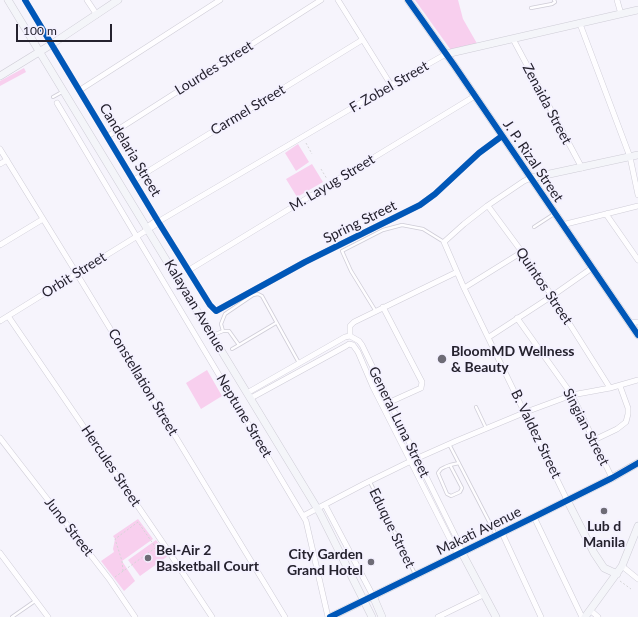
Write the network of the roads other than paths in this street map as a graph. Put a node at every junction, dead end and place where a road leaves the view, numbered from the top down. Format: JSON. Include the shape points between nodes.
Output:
{"nodes":[{"id":1,"x":8,"y":0,"type":"edge"},
{"id":2,"x":25,"y":0,"type":"edge"},
{"id":3,"x":87,"y":0,"type":"edge"},
{"id":4,"x":118,"y":0,"type":"edge"},
{"id":5,"x":220,"y":0,"type":"edge"},
{"id":6,"x":321,"y":0,"type":"edge"},
{"id":7,"x":338,"y":0,"type":"edge"},
{"id":8,"x":408,"y":0,"type":"edge"},
{"id":9,"x":554,"y":0,"type":"edge"},
{"id":10,"x":617,"y":0,"type":"edge"},
{"id":11,"x":531,"y":8,"type":"dead end"},
{"id":12,"x":638,"y":10,"type":"edge"},
{"id":13,"x":621,"y":14,"type":"junction"},
{"id":14,"x":97,"y":15,"type":"junction"},
{"id":15,"x":580,"y":24,"type":"junction"},
{"id":16,"x":513,"y":39,"type":"junction"},
{"id":17,"x":362,"y":40,"type":"junction"},
{"id":18,"x":52,"y":44,"type":"junction"},
{"id":19,"x":40,"y":52,"type":"junction"},
{"id":20,"x":446,"y":54,"type":"junction"},
{"id":21,"x":0,"y":76,"type":"edge"},
{"id":22,"x":391,"y":85,"type":"junction"},
{"id":23,"x":80,"y":90,"type":"junction"},
{"id":24,"x":63,"y":91,"type":"junction"},
{"id":25,"x":476,"y":96,"type":"junction"},
{"id":26,"x":53,"y":97,"type":"dead end"},
{"id":27,"x":57,"y":103,"type":"dead end"},
{"id":28,"x":108,"y":136,"type":"junction"},
{"id":29,"x":502,"y":136,"type":"junction"},
{"id":30,"x":0,"y":149,"type":"edge"},
{"id":31,"x":638,"y":155,"type":"edge"},
{"id":32,"x":630,"y":157,"type":"junction"},
{"id":33,"x":7,"y":160,"type":"junction"},
{"id":34,"x":0,"y":164,"type":"edge"},
{"id":35,"x":582,"y":168,"type":"junction"},
{"id":36,"x":531,"y":178,"type":"junction"},
{"id":37,"x":134,"y":180,"type":"junction"},
{"id":38,"x":638,"y":195,"type":"edge"},
{"id":39,"x":488,"y":206,"type":"junction"},
{"id":40,"x":638,"y":206,"type":"edge"},
{"id":41,"x":555,"y":214,"type":"junction"},
{"id":42,"x":606,"y":214,"type":"junction"},
{"id":43,"x":43,"y":219,"type":"junction"},
{"id":44,"x":159,"y":221,"type":"junction"},
{"id":45,"x":562,"y":225,"type":"junction"},
{"id":46,"x":534,"y":227,"type":"dead end"},
{"id":47,"x":148,"y":228,"type":"junction"},
{"id":48,"x":136,"y":237,"type":"junction"},
{"id":49,"x":444,"y":242,"type":"junction"},
{"id":50,"x":0,"y":245,"type":"edge"},
{"id":51,"x":522,"y":252,"type":"junction"},
{"id":52,"x":638,"y":260,"type":"edge"},
{"id":53,"x":592,"y":268,"type":"junction"},
{"id":54,"x":188,"y":270,"type":"junction"},
{"id":55,"x":457,"y":272,"type":"junction"},
{"id":56,"x":77,"y":274,"type":"junction"},
{"id":57,"x":464,"y":288,"type":"junction"},
{"id":58,"x":552,"y":296,"type":"junction"},
{"id":59,"x":382,"y":307,"type":"junction"},
{"id":60,"x":376,"y":310,"type":"junction"},
{"id":61,"x":216,"y":311,"type":"joint"},
{"id":62,"x":8,"y":316,"type":"junction"},
{"id":63,"x":517,"y":318,"type":"junction"},
{"id":64,"x":0,"y":321,"type":"edge"},
{"id":65,"x":638,"y":322,"type":"edge"},
{"id":66,"x":276,"y":323,"type":"junction"},
{"id":67,"x":630,"y":323,"type":"junction"},
{"id":68,"x":223,"y":331,"type":"junction"},
{"id":69,"x":638,"y":335,"type":"edge"},
{"id":70,"x":213,"y":336,"type":"junction"},
{"id":71,"x":350,"y":336,"type":"junction"},
{"id":72,"x":488,"y":337,"type":"junction"},
{"id":73,"x":239,"y":346,"type":"junction"},
{"id":74,"x":232,"y":349,"type":"dead end"},
{"id":75,"x":299,"y":364,"type":"junction"},
{"id":76,"x":302,"y":370,"type":"junction"},
{"id":77,"x":638,"y":380,"type":"edge"},
{"id":78,"x":620,"y":386,"type":"junction"},
{"id":79,"x":610,"y":388,"type":"junction"},
{"id":80,"x":249,"y":395,"type":"junction"},
{"id":81,"x":572,"y":395,"type":"junction"},
{"id":82,"x":390,"y":402,"type":"junction"},
{"id":83,"x":476,"y":406,"type":"dead end"},
{"id":84,"x":526,"y":412,"type":"junction"},
{"id":85,"x":396,"y":415,"type":"junction"},
{"id":86,"x":389,"y":418,"type":"junction"},
{"id":87,"x":487,"y":428,"type":"junction"},
{"id":88,"x":0,"y":438,"type":"edge"},
{"id":89,"x":408,"y":438,"type":"junction"},
{"id":90,"x":594,"y":440,"type":"junction"},
{"id":91,"x":401,"y":441,"type":"junction"},
{"id":92,"x":449,"y":444,"type":"junction"},
{"id":93,"x":417,"y":458,"type":"junction"},
{"id":94,"x":411,"y":461,"type":"junction"},
{"id":95,"x":638,"y":462,"type":"edge"},
{"id":96,"x":459,"y":463,"type":"junction"},
{"id":97,"x":450,"y":465,"type":"junction"},
{"id":98,"x":612,"y":478,"type":"junction"},
{"id":99,"x":370,"y":481,"type":"junction"},
{"id":100,"x":567,"y":500,"type":"junction"},
{"id":101,"x":325,"y":505,"type":"junction"},
{"id":102,"x":318,"y":508,"type":"junction"},
{"id":103,"x":303,"y":516,"type":"junction"},
{"id":104,"x":534,"y":517,"type":"junction"},
{"id":105,"x":638,"y":526,"type":"edge"},
{"id":106,"x":499,"y":534,"type":"junction"},
{"id":107,"x":0,"y":554,"type":"edge"},
{"id":108,"x":460,"y":554,"type":"junction"},
{"id":109,"x":622,"y":566,"type":"junction"},
{"id":110,"x":617,"y":574,"type":"junction"},
{"id":111,"x":415,"y":576,"type":"junction"},
{"id":112,"x":637,"y":576,"type":"edge"},
{"id":113,"x":373,"y":596,"type":"junction"},
{"id":114,"x":483,"y":596,"type":"junction"},
{"id":115,"x":36,"y":600,"type":"junction"},
{"id":116,"x":364,"y":601,"type":"junction"},
{"id":117,"x":590,"y":610,"type":"junction"},
{"id":118,"x":12,"y":616,"type":"edge"},
{"id":119,"x":48,"y":617,"type":"edge"},
{"id":120,"x":135,"y":617,"type":"edge"},
{"id":121,"x":212,"y":617,"type":"edge"},
{"id":122,"x":284,"y":617,"type":"edge"},
{"id":123,"x":329,"y":617,"type":"edge"},
{"id":124,"x":372,"y":617,"type":"edge"},
{"id":125,"x":382,"y":617,"type":"edge"},
{"id":126,"x":438,"y":617,"type":"edge"},
{"id":127,"x":496,"y":617,"type":"edge"},
{"id":128,"x":542,"y":617,"type":"edge"},
{"id":129,"x":583,"y":617,"type":"edge"},
{"id":130,"x":598,"y":617,"type":"edge"}],
"edges":[{"from":1,"to":19,"type":"main road","name":"Kalayaan Avenue"},
{"from":2,"to":18,"type":"street","name":"Candelaria Street"},
{"from":3,"to":14,"type":"street"},
{"from":4,"to":14,"type":"main road"},
{"from":5,"to":23,"type":"street"},
{"from":6,"to":28,"type":"street","name":"Lourdes Street"},
{"from":7,"to":17,"type":"street"},
{"from":8,"to":20,"type":"main road","name":"J. P. Rizal Street"},
{"from":9,"to":11,"type":"lane","via":[[552,4]]},
{"from":10,"to":13,"type":"street"},
{"from":12,"to":13,"type":"main road","name":"F. Zobel Street"},
{"from":13,"to":15,"type":"main road","name":"F. Zobel Street"},
{"from":14,"to":18,"type":"main road"},
{"from":15,"to":16,"type":"main road","name":"F. Zobel Street"},
{"from":15,"to":32,"type":"street"},
{"from":16,"to":20,"type":"main road","name":"F. Zobel Street"},
{"from":16,"to":35,"type":"street","name":"Zenaida Street"},
{"from":17,"to":22,"type":"street"},
{"from":17,"to":37,"type":"street","name":"Carmel Street"},
{"from":18,"to":19,"type":"main road"},
{"from":18,"to":23,"type":"street","name":"Candelaria Street"},
{"from":19,"to":21,"type":"main road"},
{"from":19,"to":24,"type":"main road","name":"Kalayaan Avenue"},
{"from":20,"to":22,"type":"street","name":"F. Zobel Street"},
{"from":20,"to":25,"type":"main road","name":"J. P. Rizal Street"},
{"from":22,"to":44,"type":"street","name":"F. Zobel Street"},
{"from":23,"to":28,"type":"street","name":"Candelaria Street"},
{"from":24,"to":26,"type":"lane"},
{"from":24,"to":47,"type":"main road","name":"Kalayaan Avenue"},
{"from":25,"to":29,"type":"main road","name":"J. P. Rizal Street"},
{"from":25,"to":54,"type":"street","name":"M. Layug Street"},
{"from":27,"to":48,"type":"street","name":"Neptune Street"},
{"from":28,"to":37,"type":"street","name":"Candelaria Street"},
{"from":29,"to":36,"type":"main road","name":"J. P. Rizal Street"},
{"from":29,"to":61,"type":"street","name":"Spring Street","via":[[420,205],[305,262]]},
{"from":30,"to":33,"type":"street","name":"Constellation Street"},
{"from":31,"to":32,"type":"main road"},
{"from":32,"to":35,"type":"main road"},
{"from":32,"to":38,"type":"street"},
{"from":33,"to":34,"type":"street"},
{"from":33,"to":43,"type":"street","name":"Constellation Street"},
{"from":35,"to":36,"type":"main road"},
{"from":36,"to":39,"type":"street"},
{"from":36,"to":41,"type":"main road","name":"J. P. Rizal Street"},
{"from":37,"to":44,"type":"street","name":"Candelaria Street"},
{"from":39,"to":49,"type":"street"},
{"from":39,"to":51,"type":"street","name":"Quintos Street"},
{"from":40,"to":42,"type":"street"},
{"from":41,"to":45,"type":"main road","name":"J. P. Rizal Street"},
{"from":41,"to":46,"type":"lane"},
{"from":42,"to":45,"type":"street"},
{"from":42,"to":52,"type":"street"},
{"from":43,"to":50,"type":"street"},
{"from":43,"to":56,"type":"street","name":"Constellation Street"},
{"from":44,"to":47,"type":"street","name":"F. Zobel Street"},
{"from":44,"to":54,"type":"street","name":"Candelaria Street"},
{"from":45,"to":53,"type":"main road","name":"J. P. Rizal Street"},
{"from":47,"to":48,"type":"street","name":"Orbit Street"},
{"from":47,"to":70,"type":"main road","name":"Kalayaan Avenue"},
{"from":48,"to":56,"type":"street","name":"Orbit Street"},
{"from":48,"to":103,"type":"street","name":"Neptune Street"},
{"from":49,"to":55,"type":"street","name":"B. Valdez Street"},
{"from":49,"to":60,"type":"lane","via":[[423,229],[402,225],[383,230],[342,251],[351,271]]},
{"from":51,"to":57,"type":"street"},
{"from":51,"to":58,"type":"street","name":"Quintos Street"},
{"from":53,"to":58,"type":"street"},
{"from":53,"to":67,"type":"main road","name":"J. P. Rizal Street"},
{"from":54,"to":61,"type":"street","name":"Candelaria Street"},
{"from":55,"to":57,"type":"street","name":"B. Valdez Street"},
{"from":55,"to":59,"type":"street"},
{"from":56,"to":62,"type":"street","name":"Orbit Street"},
{"from":56,"to":122,"type":"street","name":"Constellation Street"},
{"from":57,"to":72,"type":"street","name":"B. Valdez Street"},
{"from":58,"to":63,"type":"street"},
{"from":58,"to":79,"type":"street","name":"Quintos Street"},
{"from":59,"to":60,"type":"street"},
{"from":59,"to":82,"type":"street","via":[[422,382],[421,388]]},
{"from":60,"to":71,"type":"street","via":[[350,326]]},
{"from":62,"to":64,"type":"street","name":"Orbit Street"},
{"from":62,"to":121,"type":"street","name":"Hercules Street"},
{"from":63,"to":72,"type":"street"},
{"from":63,"to":81,"type":"street","name":"Singian Street"},
{"from":65,"to":67,"type":"street"},
{"from":66,"to":68,"type":"lane","via":[[262,296],[258,294],[225,314],[221,324]]},
{"from":66,"to":73,"type":"lane"},
{"from":66,"to":75,"type":"lane"},
{"from":67,"to":69,"type":"main road","name":"J. P. Rizal Street"},
{"from":68,"to":70,"type":"lane"},
{"from":68,"to":73,"type":"lane","via":[[229,332]]},
{"from":70,"to":80,"type":"main road","name":"Kalayaan Avenue"},
{"from":71,"to":75,"type":"street"},
{"from":71,"to":82,"type":"street","name":"General Luna Street","via":[[362,345]]},
{"from":72,"to":84,"type":"street","name":"B. Valdez Street"},
{"from":73,"to":74,"type":"lane"},
{"from":75,"to":76,"type":"street"},
{"from":75,"to":80,"type":"street"},
{"from":76,"to":80,"type":"street","name":"General Luna Street"},
{"from":76,"to":86,"type":"street","name":"General Luna Street","via":[[349,344],[353,345]]},
{"from":77,"to":78,"type":"street"},
{"from":78,"to":79,"type":"street"},
{"from":78,"to":90,"type":"street","via":[[628,408],[626,422]]},
{"from":79,"to":81,"type":"street"},
{"from":80,"to":102,"type":"main road","name":"Kalayaan Avenue"},
{"from":81,"to":84,"type":"street"},
{"from":81,"to":90,"type":"street","name":"Singian Street"},
{"from":82,"to":85,"type":"street","name":"General Luna Street"},
{"from":83,"to":87,"type":"lane"},
{"from":84,"to":87,"type":"street"},
{"from":84,"to":100,"type":"street","name":"B. Valdez Street"},
{"from":85,"to":86,"type":"street"},
{"from":85,"to":89,"type":"street","name":"General Luna Street","via":[[402,421]]},
{"from":86,"to":91,"type":"street","name":"General Luna Street"},
{"from":87,"to":92,"type":"street"},
{"from":88,"to":120,"type":"street","name":"Juno Street","via":[[110,580]]},
{"from":89,"to":91,"type":"lane"},
{"from":89,"to":93,"type":"street","name":"General Luna Street"},
{"from":90,"to":98,"type":"street","name":"Singian Street"},
{"from":91,"to":94,"type":"street","name":"General Luna Street"},
{"from":92,"to":93,"type":"street"},
{"from":92,"to":96,"type":"lane"},
{"from":93,"to":94,"type":"street"},
{"from":93,"to":108,"type":"street","name":"General Luna Street","via":[[458,543]]},
{"from":94,"to":99,"type":"street"},
{"from":94,"to":108,"type":"street","name":"General Luna Street"},
{"from":95,"to":98,"type":"main road","name":"Makati Avenue"},
{"from":96,"to":97,"type":"lane"},
{"from":96,"to":106,"type":"lane"},
{"from":97,"to":97,"type":"lane","via":[[438,473],[447,494],[451,496],[460,492],[462,488]]},
{"from":98,"to":100,"type":"main road","name":"Makati Avenue"},
{"from":99,"to":101,"type":"street"},
{"from":99,"to":111,"type":"lane","name":"Eduque Street"},
{"from":100,"to":104,"type":"main road","name":"Makati Avenue"},
{"from":100,"to":110,"type":"main road","name":"B. Valdez Street","via":[[604,568]]},
{"from":101,"to":102,"type":"street"},
{"from":101,"to":113,"type":"street"},
{"from":102,"to":103,"type":"street"},
{"from":102,"to":116,"type":"main road","name":"Kalayaan Avenue"},
{"from":103,"to":123,"type":"street","name":"Neptune Street"},
{"from":104,"to":106,"type":"main road","name":"Makati Avenue"},
{"from":104,"to":129,"type":"street"},
{"from":105,"to":109,"type":"main road"},
{"from":106,"to":108,"type":"main road","name":"Makati Avenue"},
{"from":106,"to":128,"type":"street"},
{"from":107,"to":115,"type":"street"},
{"from":108,"to":111,"type":"main road","name":"Makati Avenue"},
{"from":108,"to":114,"type":"main road","name":"General Luna Street"},
{"from":109,"to":110,"type":"main road"},
{"from":109,"to":112,"type":"street"},
{"from":110,"to":117,"type":"main road"},
{"from":111,"to":113,"type":"main road","name":"Makati Avenue"},
{"from":113,"to":116,"type":"main road","name":"Makati Avenue"},
{"from":113,"to":125,"type":"main road"},
{"from":114,"to":126,"type":"street"},
{"from":114,"to":127,"type":"main road","name":"General Luna Street"},
{"from":115,"to":118,"type":"lane"},
{"from":115,"to":119,"type":"street"},
{"from":116,"to":123,"type":"main road","name":"Makati Avenue"},
{"from":116,"to":124,"type":"main road","name":"Kalayaan Avenue"},
{"from":117,"to":129,"type":"main road"},
{"from":117,"to":130,"type":"street"}]}
